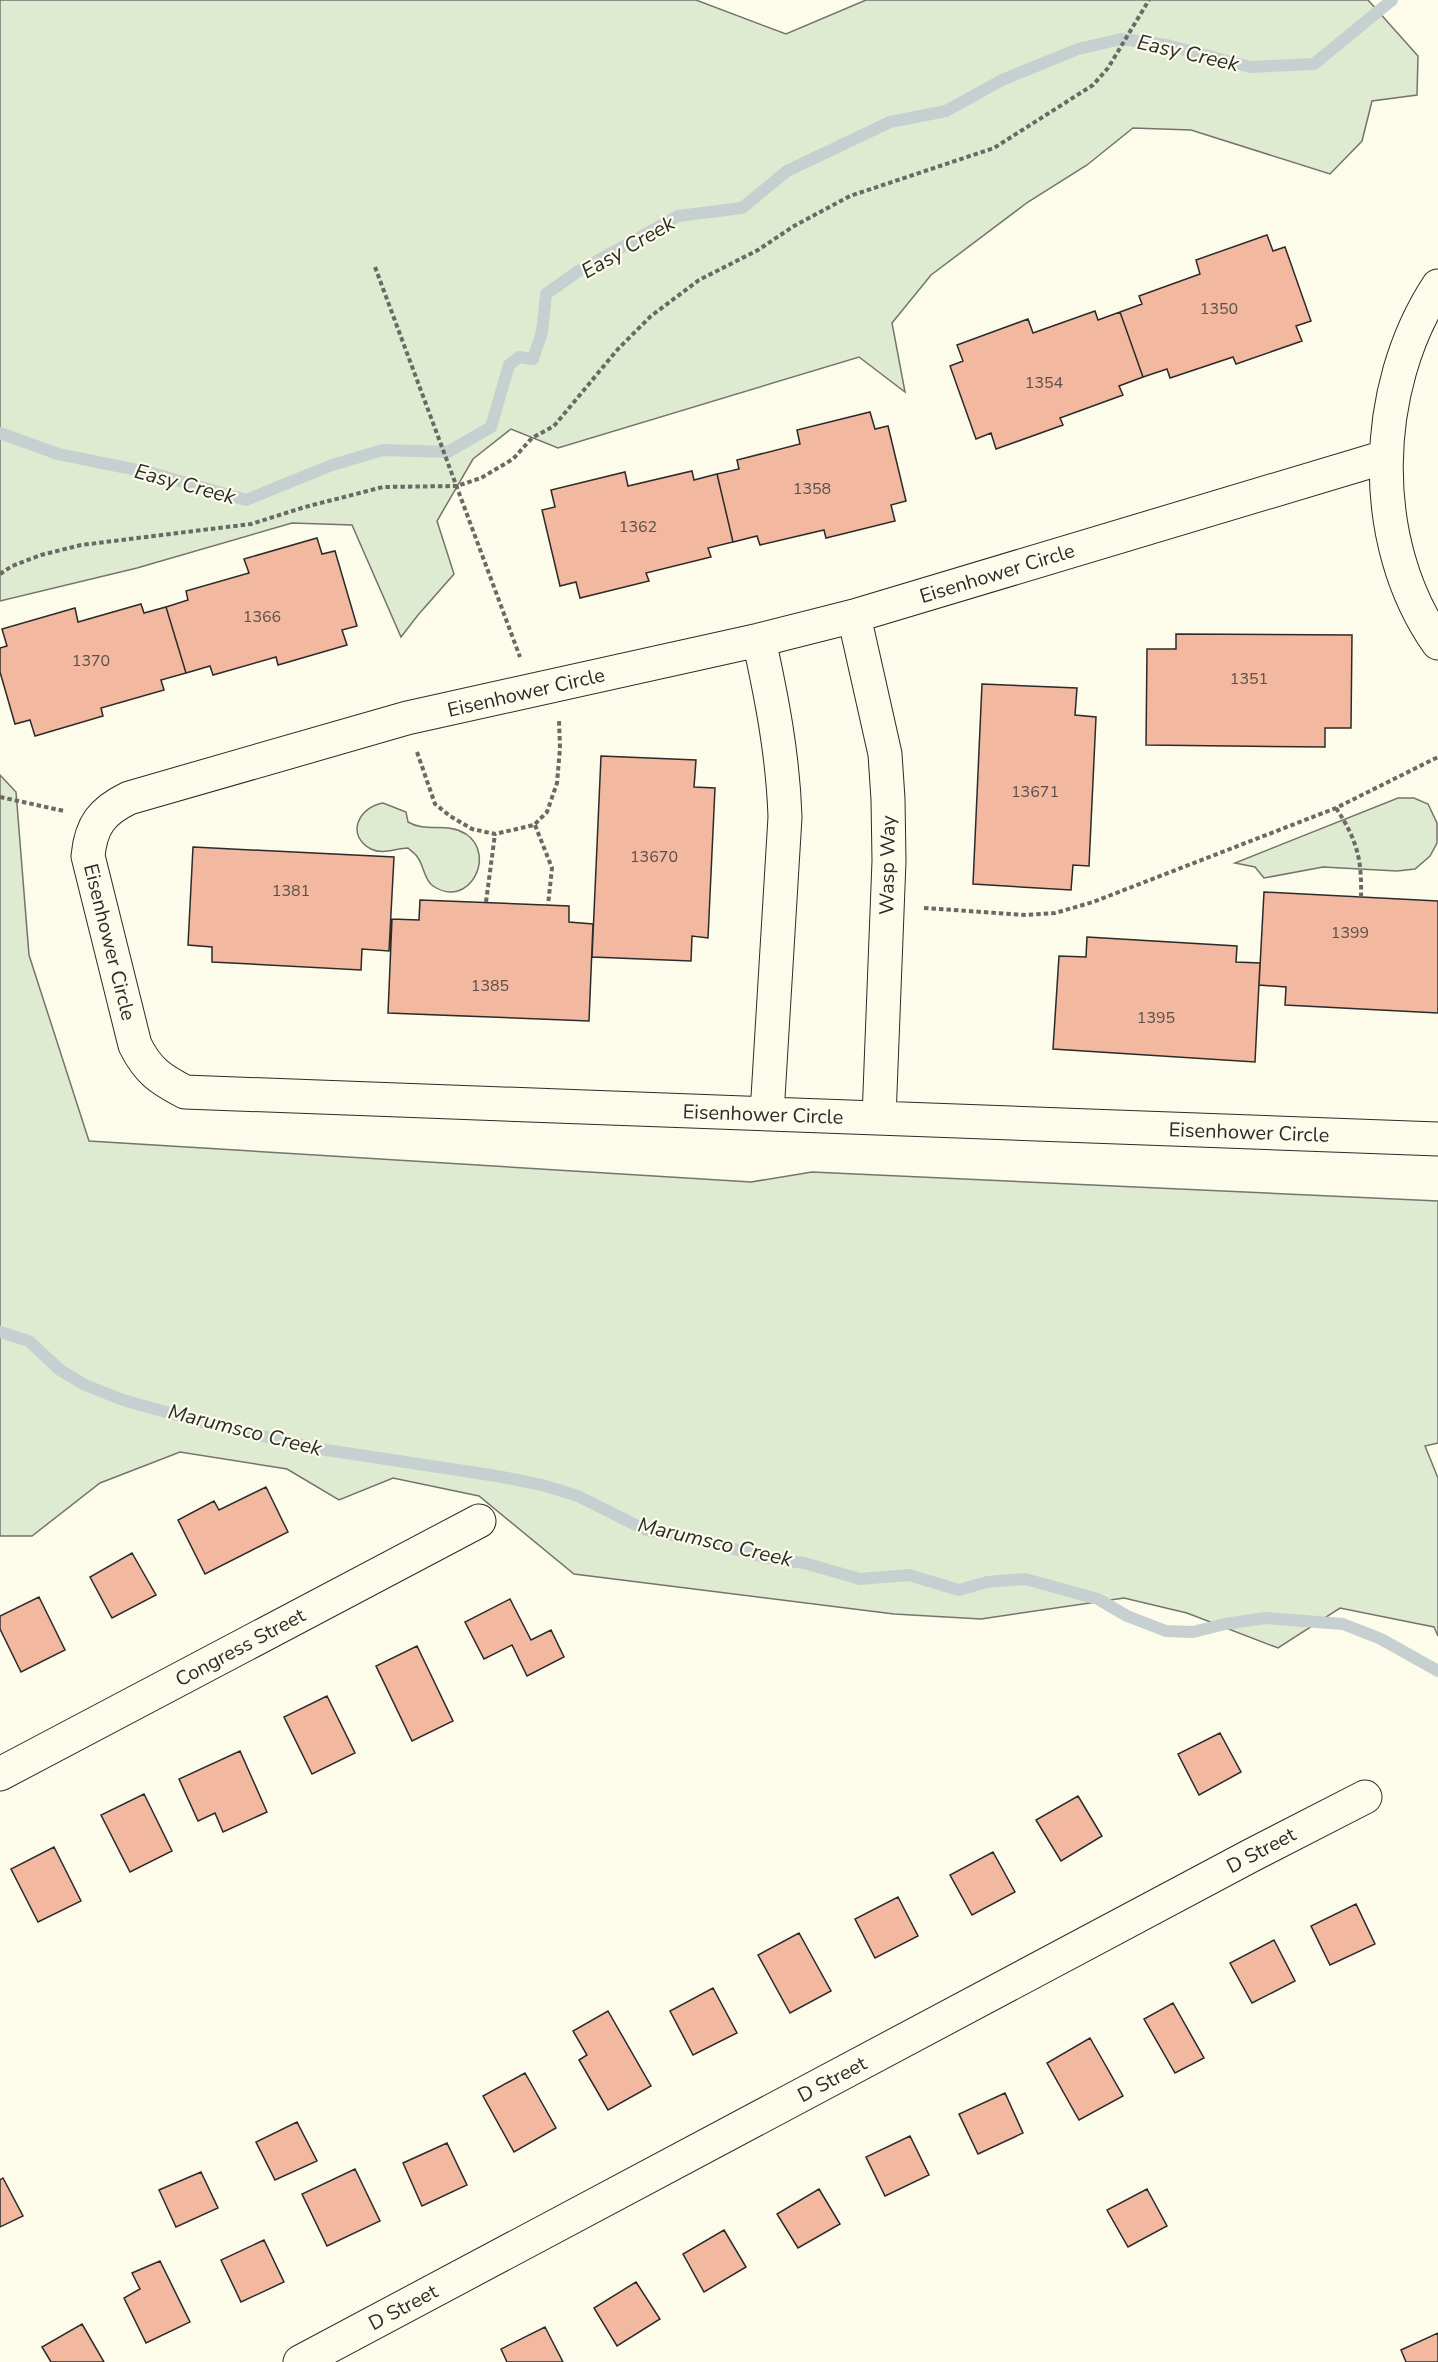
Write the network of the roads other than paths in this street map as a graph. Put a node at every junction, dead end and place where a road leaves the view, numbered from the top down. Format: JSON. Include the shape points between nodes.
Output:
{"nodes":[{"id":1,"x":1438,"y":286,"type":"edge"},
{"id":2,"x":1385,"y":457,"type":"junction"},
{"id":3,"x":854,"y":615,"type":"junction"},
{"id":4,"x":759,"y":640,"type":"junction"},
{"id":5,"x":1438,"y":643,"type":"edge"},
{"id":6,"x":767,"y":1114,"type":"junction"},
{"id":7,"x":879,"y":1118,"type":"junction"},
{"id":8,"x":1438,"y":1138,"type":"edge"},
{"id":9,"x":479,"y":1521,"type":"dead end"},
{"id":10,"x":0,"y":1774,"type":"edge"},
{"id":11,"x":1365,"y":1797,"type":"dead end"},
{"id":12,"x":300,"y":2362,"type":"edge"}],
"edges":[{"from":1,"to":2,"type":"street","via":[[1404,353],[1390,405]]},
{"from":2,"to":3,"type":"street","name":"Eisenhower Circle"},
{"from":2,"to":5,"type":"street","via":[[1388,501],[1408,589]]},
{"from":3,"to":4,"type":"street","name":"Eisenhower Circle"},
{"from":3,"to":7,"type":"street","name":"Wasp Way","via":[[885,754],[890,861]]},
{"from":4,"to":6,"type":"street","via":[[784,775],[785,817]]},
{"from":4,"to":6,"type":"street","name":"Eisenhower Circle","via":[[407,718],[129,798],[100,819],[90,839],[88,856],[135,1045],[146,1065],[185,1092]]},
{"from":6,"to":7,"type":"street","name":"Eisenhower Circle"},
{"from":7,"to":8,"type":"street","name":"Eisenhower Circle"},
{"from":9,"to":10,"type":"street","name":"Congress Street"},
{"from":11,"to":12,"type":"street","name":"D Street"}]}
